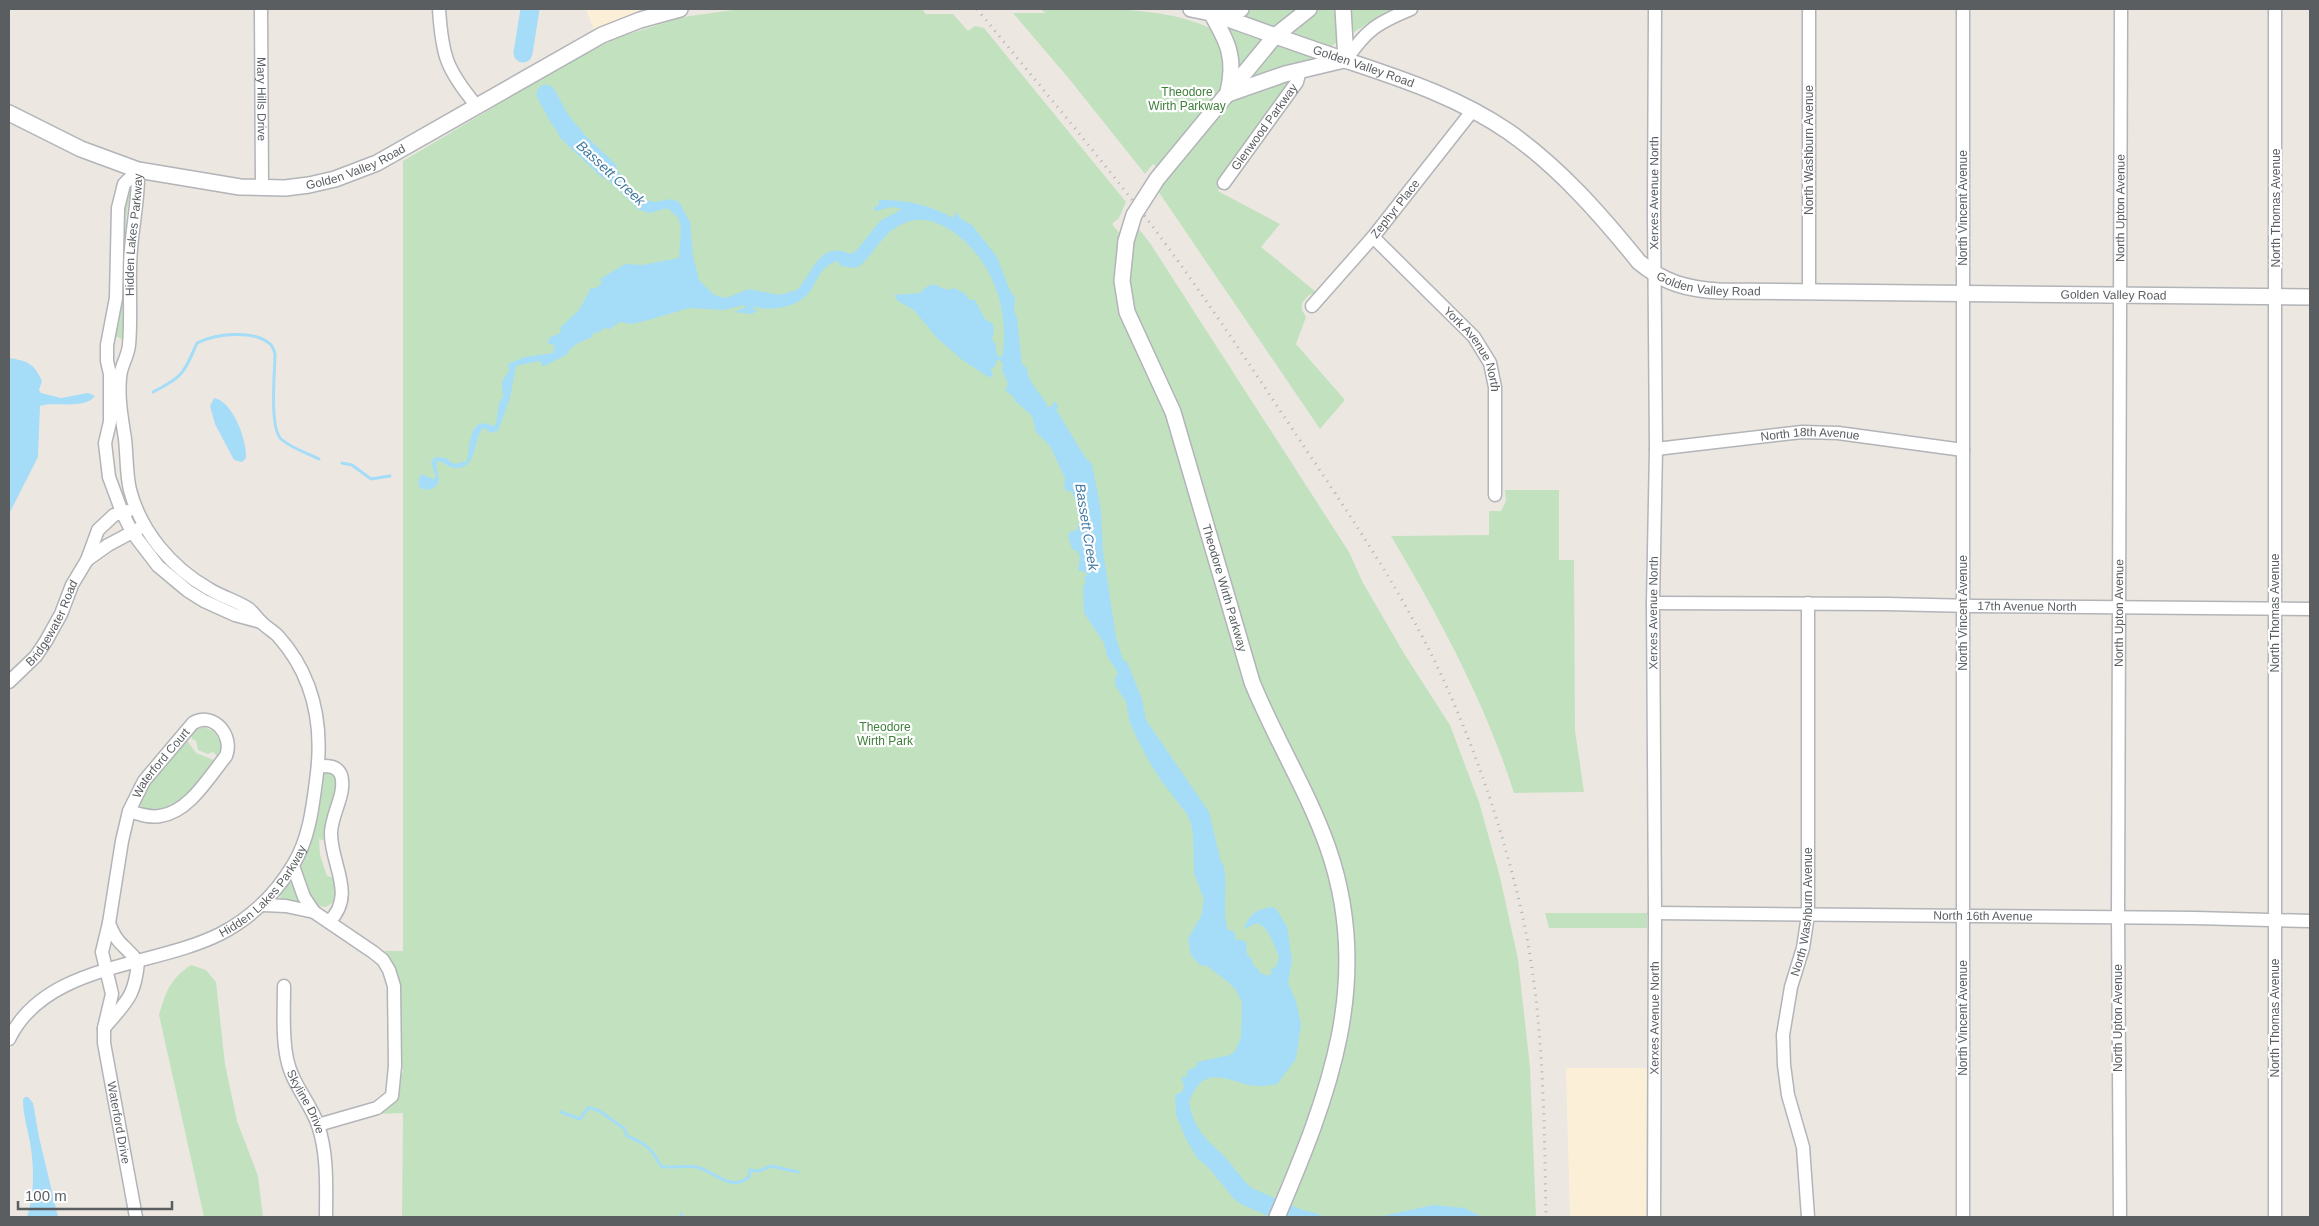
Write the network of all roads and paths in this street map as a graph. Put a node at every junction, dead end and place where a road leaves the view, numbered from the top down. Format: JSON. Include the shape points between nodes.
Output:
{"nodes":[{"id":1,"x":261,"y":9,"type":"edge"},
{"id":2,"x":439,"y":9,"type":"edge"},
{"id":3,"x":680,"y":9,"type":"edge"},
{"id":4,"x":1191,"y":9,"type":"edge"},
{"id":5,"x":1241,"y":9,"type":"edge"},
{"id":6,"x":1309,"y":9,"type":"edge"},
{"id":7,"x":1343,"y":9,"type":"edge"},
{"id":8,"x":1411,"y":9,"type":"edge"},
{"id":9,"x":1655,"y":9,"type":"edge"},
{"id":10,"x":1809,"y":9,"type":"edge"},
{"id":11,"x":1963,"y":9,"type":"edge"},
{"id":12,"x":2121,"y":9,"type":"edge"},
{"id":13,"x":2275,"y":9,"type":"edge"},
{"id":14,"x":1211,"y":13,"type":"junction"},
{"id":15,"x":1275,"y":36,"type":"junction"},
{"id":16,"x":1346,"y":60,"type":"junction"},
{"id":17,"x":1300,"y":70,"type":"junction"},
{"id":18,"x":1228,"y":94,"type":"junction"},
{"id":19,"x":476,"y":105,"type":"junction"},
{"id":20,"x":1473,"y":110,"type":"junction"},
{"id":21,"x":9,"y":114,"type":"edge"},
{"id":22,"x":138,"y":170,"type":"junction"},
{"id":23,"x":1224,"y":184,"type":"dead end"},
{"id":24,"x":262,"y":188,"type":"junction"},
{"id":25,"x":1373,"y":237,"type":"junction"},
{"id":26,"x":1656,"y":276,"type":"junction"},
{"id":27,"x":1809,"y":292,"type":"junction"},
{"id":28,"x":1963,"y":293,"type":"junction"},
{"id":29,"x":2119,"y":294,"type":"junction"},
{"id":30,"x":2276,"y":296,"type":"junction"},
{"id":31,"x":2310,"y":297,"type":"edge"},
{"id":32,"x":1312,"y":306,"type":"dead end"},
{"id":33,"x":1656,"y":449,"type":"junction"},
{"id":34,"x":1963,"y":450,"type":"junction"},
{"id":35,"x":1495,"y":495,"type":"dead end"},
{"id":36,"x":136,"y":510,"type":"junction"},
{"id":37,"x":122,"y":512,"type":"junction"},
{"id":38,"x":144,"y":526,"type":"junction"},
{"id":39,"x":132,"y":532,"type":"junction"},
{"id":40,"x":87,"y":560,"type":"junction"},
{"id":41,"x":1653,"y":603,"type":"junction"},
{"id":42,"x":1808,"y":603,"type":"junction"},
{"id":43,"x":1963,"y":606,"type":"junction"},
{"id":44,"x":2120,"y":607,"type":"junction"},
{"id":45,"x":2275,"y":609,"type":"junction"},
{"id":46,"x":2310,"y":610,"type":"edge"},
{"id":47,"x":261,"y":622,"type":"junction"},
{"id":48,"x":9,"y":682,"type":"edge"},
{"id":49,"x":318,"y":766,"type":"junction"},
{"id":50,"x":129,"y":811,"type":"junction"},
{"id":51,"x":292,"y":866,"type":"junction"},
{"id":52,"x":263,"y":905,"type":"junction"},
{"id":53,"x":314,"y":912,"type":"junction"},
{"id":54,"x":1655,"y":913,"type":"junction"},
{"id":55,"x":1808,"y":915,"type":"junction"},
{"id":56,"x":1963,"y":916,"type":"junction"},
{"id":57,"x":2118,"y":917,"type":"junction"},
{"id":58,"x":2275,"y":921,"type":"junction"},
{"id":59,"x":2310,"y":921,"type":"edge"},
{"id":60,"x":329,"y":922,"type":"junction"},
{"id":61,"x":109,"y":923,"type":"junction"},
{"id":62,"x":138,"y":962,"type":"junction"},
{"id":63,"x":106,"y":970,"type":"junction"},
{"id":64,"x":284,"y":986,"type":"dead end"},
{"id":65,"x":104,"y":1028,"type":"junction"},
{"id":66,"x":9,"y":1040,"type":"edge"},
{"id":67,"x":318,"y":1125,"type":"junction"},
{"id":68,"x":136,"y":1217,"type":"edge"},
{"id":69,"x":326,"y":1217,"type":"edge"},
{"id":70,"x":1277,"y":1217,"type":"edge"},
{"id":71,"x":1654,"y":1217,"type":"edge"},
{"id":72,"x":1808,"y":1217,"type":"edge"},
{"id":73,"x":1963,"y":1217,"type":"edge"},
{"id":74,"x":2120,"y":1217,"type":"edge"},
{"id":75,"x":2275,"y":1217,"type":"edge"}],
"edges":[{"from":1,"to":24,"type":"street","name":"Mary Hills Drive"},
{"from":2,"to":19,"type":"street","via":[[441,42],[446,60],[454,78]]},
{"from":3,"to":19,"type":"street","name":"Golden Valley Road","via":[[602,35]]},
{"from":4,"to":14,"type":"street","name":"Golden Valley Road"},
{"from":5,"to":14,"type":"street"},
{"from":6,"to":15,"type":"street","name":"Theodore Wirth Parkway"},
{"from":7,"to":16,"type":"street"},
{"from":8,"to":16,"type":"street","via":[[1366,32]]},
{"from":9,"to":26,"type":"street","name":"Xerxes Avenue North"},
{"from":10,"to":27,"type":"street","name":"North Washburn Avenue"},
{"from":11,"to":28,"type":"street","name":"North Vincent Avenue"},
{"from":12,"to":29,"type":"street","name":"North Upton Avenue"},
{"from":13,"to":30,"type":"street","name":"North Thomas Avenue"},
{"from":14,"to":15,"type":"street","name":"Golden Valley Road"},
{"from":14,"to":18,"type":"street","via":[[1231,56],[1232,77]]},
{"from":15,"to":16,"type":"street","name":"Golden Valley Road"},
{"from":15,"to":18,"type":"street","name":"Theodore Wirth Parkway"},
{"from":16,"to":17,"type":"street"},
{"from":16,"to":20,"type":"street","name":"Golden Valley Road","via":[[1430,90]]},
{"from":17,"to":18,"type":"street"},
{"from":17,"to":23,"type":"street","name":"Glenwood Parkway","via":[[1297,82]]},
{"from":18,"to":70,"type":"street","name":"Theodore Wirth Parkway","bridge":true,"via":[[1157,179],[1134,215],[1126,241],[1122,281],[1127,312],[1173,412],[1252,682],[1319,824],[1340,891],[1347,956],[1341,1038],[1312,1132]]},
{"from":19,"to":24,"type":"street","name":"Golden Valley Road","via":[[404,149],[360,171],[309,185]]},
{"from":20,"to":25,"type":"street","name":"Zephyr Place"},
{"from":20,"to":26,"type":"street","name":"Golden Valley Road","via":[[1509,132],[1550,164],[1639,262]]},
{"from":21,"to":22,"type":"street","name":"Golden Valley Road","via":[[81,149]]},
{"from":22,"to":24,"type":"street","name":"Golden Valley Road","via":[[208,183]]},
{"from":22,"to":36,"type":"street","name":"Hidden Lakes Parkway","via":[[139,189],[130,252],[129,343],[120,374],[120,419],[126,472]]},
{"from":22,"to":37,"type":"street","name":"Hidden Lakes Parkway","via":[[124,184],[118,208],[116,298],[107,345],[110,422],[105,443],[106,465]]},
{"from":25,"to":32,"type":"street","name":"Zephyr Place"},
{"from":25,"to":35,"type":"street","name":"York Avenue North","via":[[1464,325],[1490,363],[1495,387]]},
{"from":26,"to":27,"type":"street","name":"Golden Valley Road","via":[[1698,290]]},
{"from":26,"to":33,"type":"street","name":"Xerxes Avenue North"},
{"from":27,"to":28,"type":"street","name":"Golden Valley Road"},
{"from":28,"to":29,"type":"street","name":"Golden Valley Road"},
{"from":28,"to":34,"type":"street","name":"North Vincent Avenue"},
{"from":29,"to":30,"type":"street","name":"Golden Valley Road"},
{"from":29,"to":44,"type":"street","name":"North Upton Avenue"},
{"from":30,"to":31,"type":"street","name":"Golden Valley Road"},
{"from":30,"to":45,"type":"street","name":"North Thomas Avenue"},
{"from":33,"to":34,"type":"street","name":"North 18th Avenue","via":[[1802,432],[1838,433]]},
{"from":33,"to":41,"type":"street","name":"Xerxes Avenue North"},
{"from":34,"to":43,"type":"street","name":"North Vincent Avenue"},
{"from":36,"to":37,"type":"street","name":"Bridgewater Road"},
{"from":36,"to":38,"type":"street","name":"Hidden Lakes Parkway"},
{"from":37,"to":39,"type":"street","name":"Hidden Lakes Parkway"},
{"from":37,"to":40,"type":"street","name":"Bridgewater Road","via":[[98,530]]},
{"from":38,"to":39,"type":"street","name":"Bridgewater Road"},
{"from":38,"to":47,"type":"street","name":"Hidden Lakes Parkway","via":[[163,551],[193,580],[251,610]]},
{"from":39,"to":40,"type":"street","name":"Bridgewater Road"},
{"from":39,"to":47,"type":"street","name":"Hidden Lakes Parkway","via":[[158,566],[188,591],[220,609]]},
{"from":40,"to":48,"type":"street","name":"Bridgewater Road","via":[[46,641],[36,656]]},
{"from":41,"to":42,"type":"street","name":"17th Avenue North"},
{"from":41,"to":54,"type":"street","name":"Xerxes Avenue North"},
{"from":42,"to":43,"type":"street","name":"17th Avenue North"},
{"from":42,"to":55,"type":"street","name":"North Washburn Avenue"},
{"from":43,"to":44,"type":"street","name":"17th Avenue North"},
{"from":43,"to":56,"type":"street","name":"North Vincent Avenue"},
{"from":44,"to":45,"type":"street","name":"17th Avenue North"},
{"from":44,"to":57,"type":"street","name":"North Upton Avenue"},
{"from":45,"to":46,"type":"street","name":"17th Avenue North"},
{"from":45,"to":58,"type":"street","name":"North Thomas Avenue"},
{"from":47,"to":49,"type":"street","name":"Hidden Lakes Parkway","via":[[288,648],[311,688],[320,736]]},
{"from":49,"to":51,"type":"street","name":"Hidden Lakes Parkway","via":[[307,831]]},
{"from":49,"to":60,"type":"street","via":[[336,768],[342,782],[330,833],[343,893],[337,914]]},
{"from":50,"to":50,"type":"street","name":"Waterford Court","via":[[160,816],[188,802],[226,756],[229,747],[227,736],[218,725],[208,720],[193,723],[144,781]]},
{"from":50,"to":61,"type":"street","name":"Waterford Court"},
{"from":51,"to":52,"type":"street","name":"Hidden Lakes Parkway"},
{"from":51,"to":53,"type":"street","via":[[304,897]]},
{"from":52,"to":53,"type":"street"},
{"from":52,"to":62,"type":"street","name":"Hidden Lakes Parkway","via":[[220,934]]},
{"from":53,"to":60,"type":"street"},
{"from":54,"to":55,"type":"street","name":"North 16th Avenue"},
{"from":54,"to":71,"type":"street","name":"Xerxes Avenue North"},
{"from":55,"to":56,"type":"street","name":"North 16th Avenue"},
{"from":55,"to":72,"type":"street","name":"North Washburn Avenue","via":[[1782,1034],[1788,1095],[1803,1147]]},
{"from":56,"to":57,"type":"street","name":"North 16th Avenue"},
{"from":56,"to":73,"type":"street","name":"North Vincent Avenue"},
{"from":57,"to":58,"type":"street","name":"North 16th Avenue"},
{"from":57,"to":74,"type":"street","name":"North Upton Avenue"},
{"from":58,"to":59,"type":"street","name":"North 16th Avenue"},
{"from":58,"to":75,"type":"street","name":"North Thomas Avenue"},
{"from":60,"to":67,"type":"street","via":[[383,960],[393,980],[394,1089],[389,1100],[377,1108]]},
{"from":61,"to":62,"type":"street","via":[[119,944]]},
{"from":61,"to":63,"type":"street","name":"Waterford Court","via":[[102,952]]},
{"from":62,"to":63,"type":"street","name":"Hidden Lakes Parkway"},
{"from":62,"to":65,"type":"street","via":[[131,997]]},
{"from":63,"to":65,"type":"street","name":"Waterford Drive","via":[[112,994]]},
{"from":63,"to":66,"type":"street","name":"Hidden Lakes Parkway","via":[[60,987],[39,1000],[26,1013]]},
{"from":64,"to":67,"type":"street","name":"Skyline Drive","via":[[287,1061]]},
{"from":65,"to":68,"type":"street","name":"Waterford Drive","via":[[104,1043]]},
{"from":67,"to":69,"type":"street","name":"Skyline Drive","via":[[325,1160]]}]}
